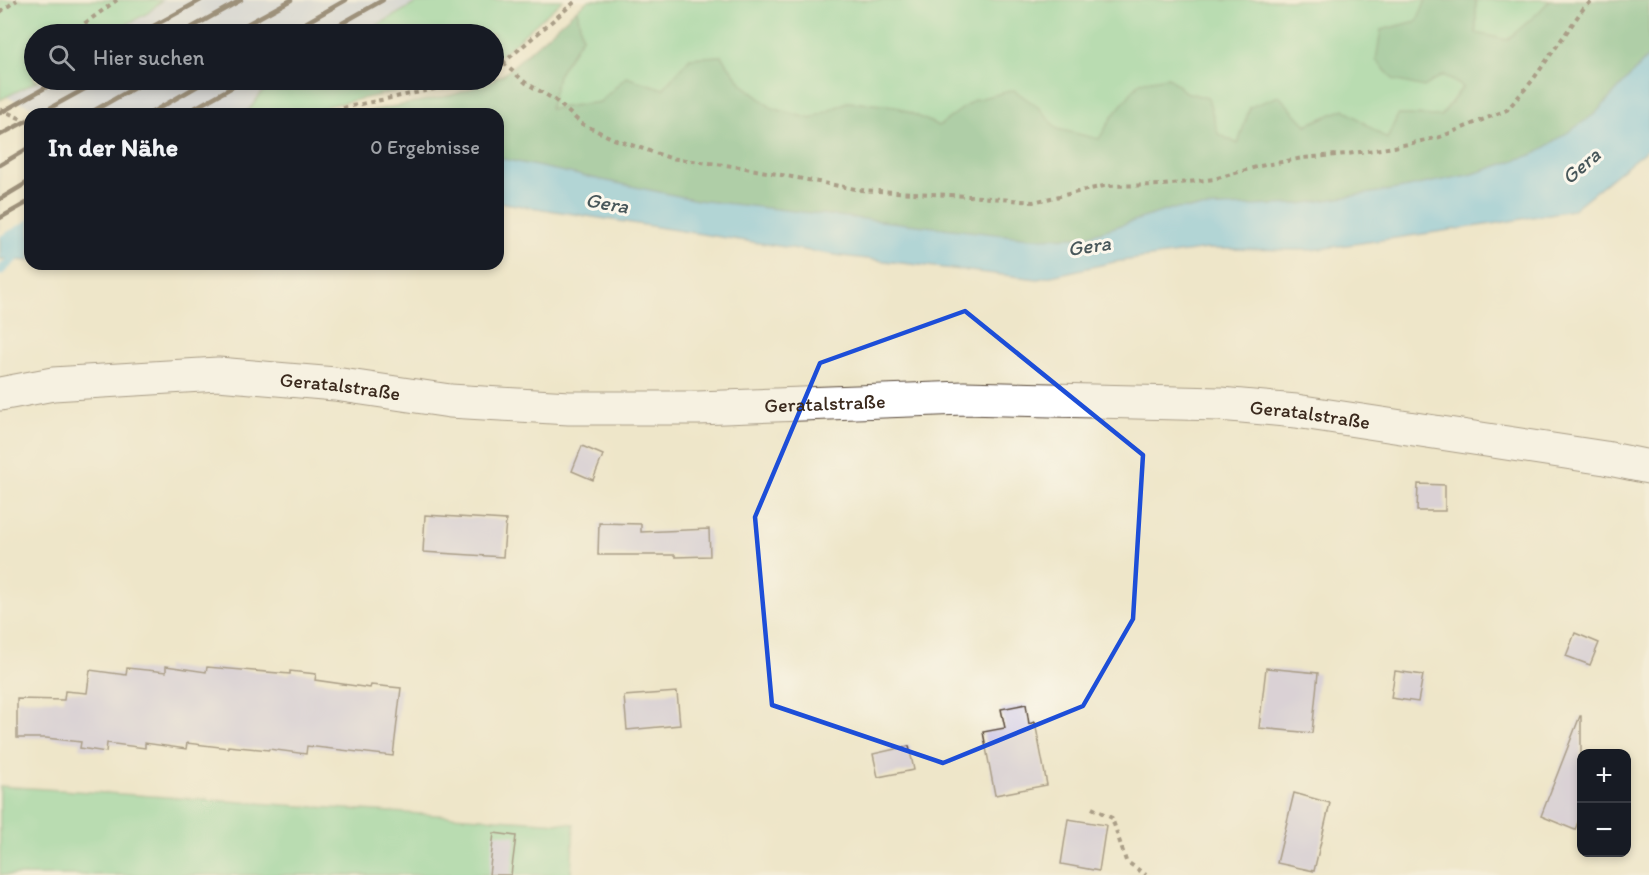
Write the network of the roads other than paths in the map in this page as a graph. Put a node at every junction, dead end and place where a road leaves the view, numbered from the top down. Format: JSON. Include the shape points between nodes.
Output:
{"nodes":[{"id":1,"x":0,"y":394,"type":"edge"},
{"id":2,"x":1649,"y":467,"type":"edge"}],
"edges":[{"from":1,"to":2,"type":"street","name":"Geratalstraße","via":[[53,384],[218,374],[335,384],[450,401],[569,408],[698,408],[964,398],[1220,404],[1296,411]]}]}
